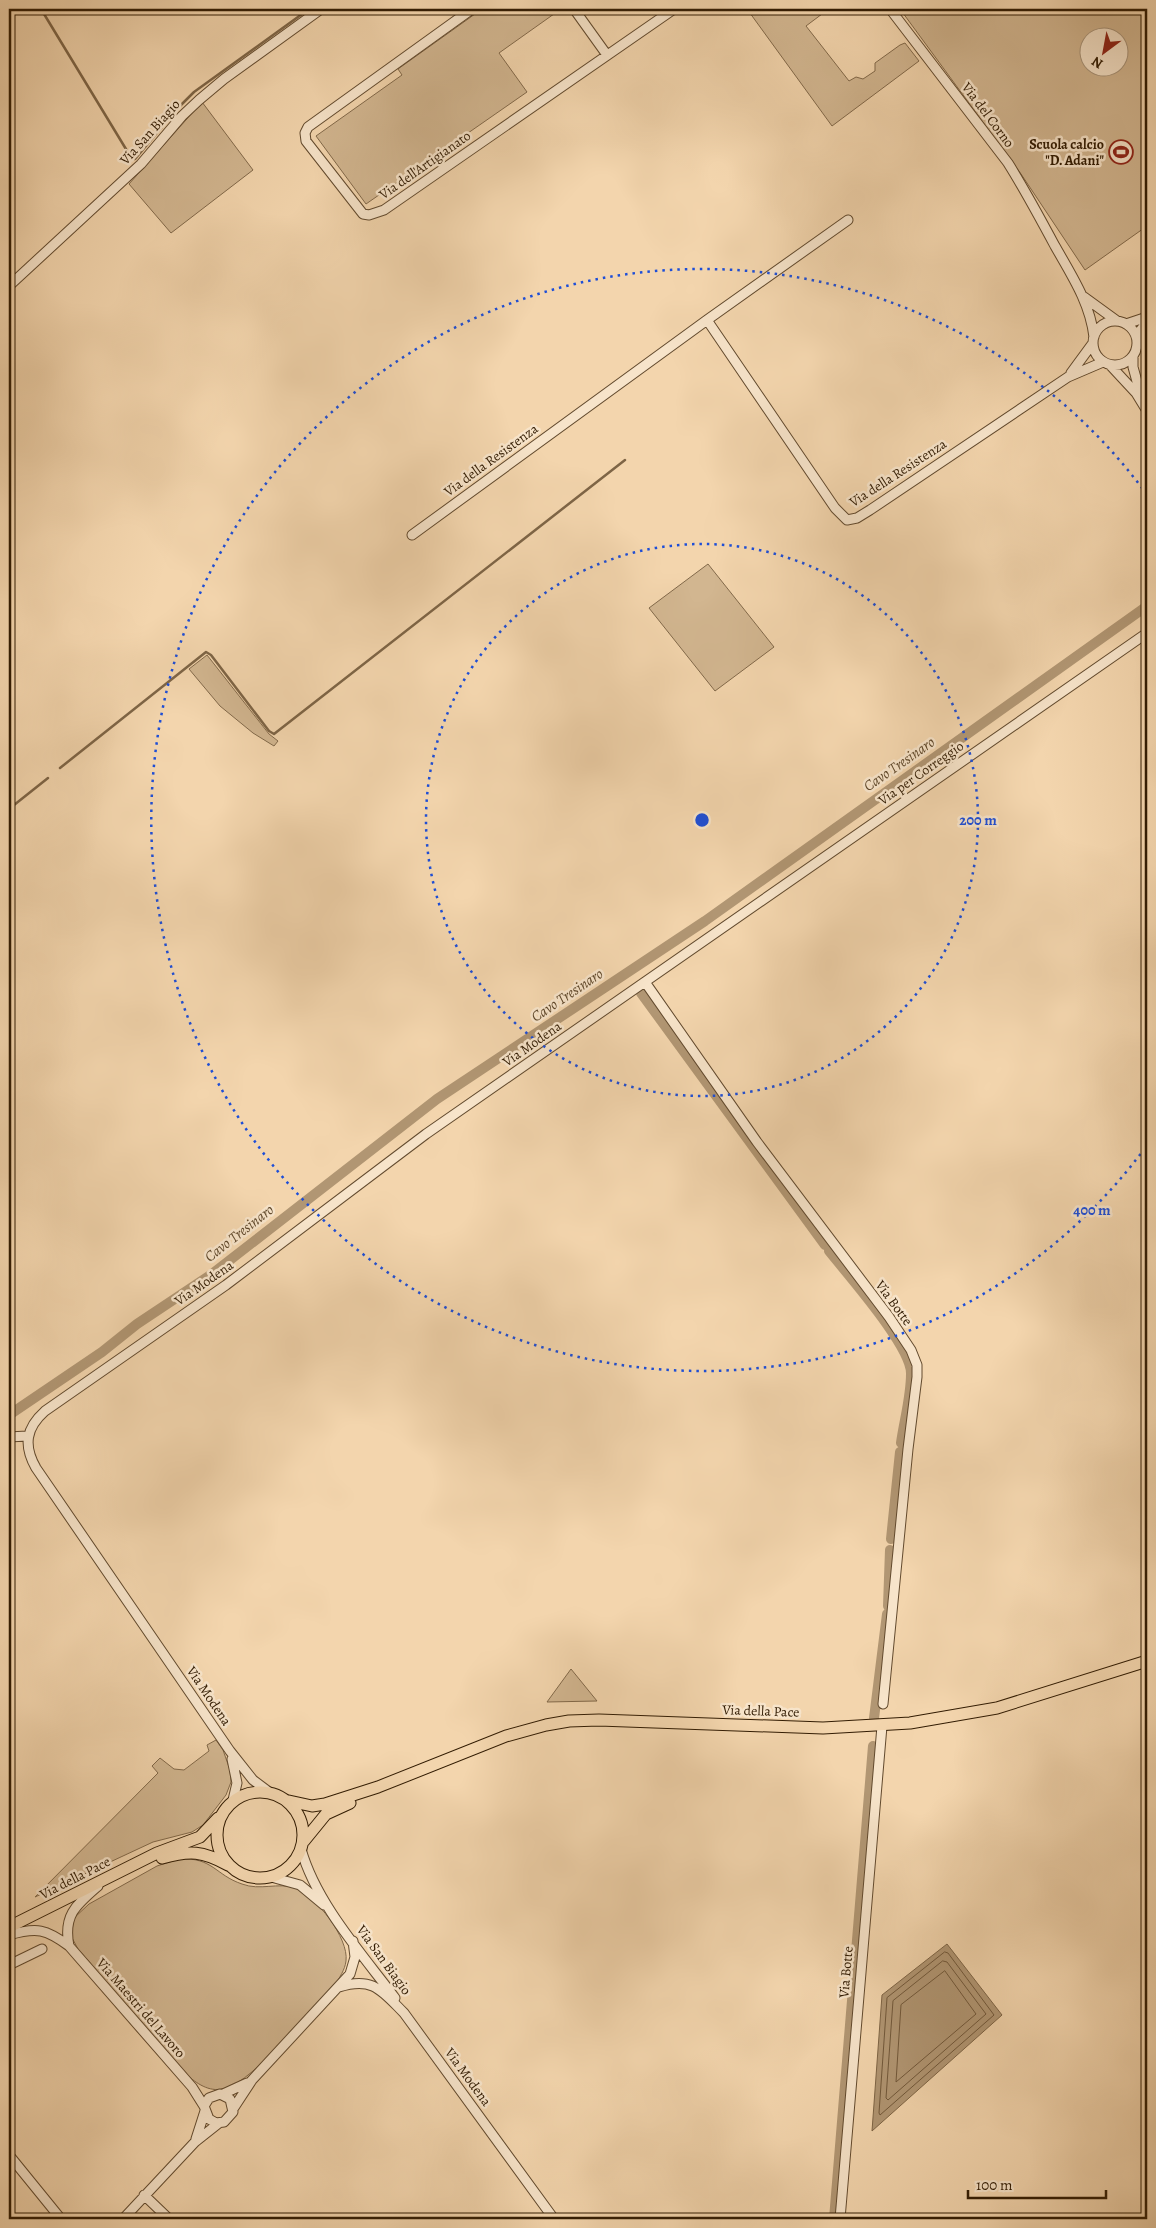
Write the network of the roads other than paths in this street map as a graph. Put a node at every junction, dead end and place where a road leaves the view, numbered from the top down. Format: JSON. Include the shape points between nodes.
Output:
{"nodes":[{"id":1,"x":321,"y":9,"type":"edge"},
{"id":2,"x":472,"y":9,"type":"edge"},
{"id":3,"x":574,"y":9,"type":"edge"},
{"id":4,"x":674,"y":9,"type":"edge"},
{"id":5,"x":890,"y":9,"type":"edge"},
{"id":6,"x":608,"y":55,"type":"junction"},
{"id":7,"x":848,"y":220,"type":"dead end"},
{"id":8,"x":9,"y":286,"type":"edge"},
{"id":9,"x":1083,"y":297,"type":"junction"},
{"id":10,"x":1147,"y":317,"type":"edge"},
{"id":11,"x":707,"y":320,"type":"junction"},
{"id":12,"x":1147,"y":322,"type":"edge"},
{"id":13,"x":1122,"y":323,"type":"junction"},
{"id":14,"x":1093,"y":340,"type":"junction"},
{"id":15,"x":1137,"y":346,"type":"junction"},
{"id":16,"x":1133,"y":356,"type":"junction"},
{"id":17,"x":1106,"y":363,"type":"junction"},
{"id":18,"x":1068,"y":377,"type":"junction"},
{"id":19,"x":1146,"y":409,"type":"edge"},
{"id":20,"x":412,"y":535,"type":"dead end"},
{"id":21,"x":1147,"y":633,"type":"edge"},
{"id":22,"x":710,"y":937,"type":"joint"},
{"id":23,"x":645,"y":982,"type":"junction"},
{"id":24,"x":10,"y":1435,"type":"edge"},
{"id":25,"x":27,"y":1436,"type":"junction"},
{"id":26,"x":1147,"y":1662,"type":"edge"},
{"id":27,"x":883,"y":1704,"type":"dead end"},
{"id":28,"x":882,"y":1726,"type":"junction"},
{"id":29,"x":230,"y":1751,"type":"junction"},
{"id":30,"x":378,"y":1788,"type":"junction"},
{"id":31,"x":269,"y":1792,"type":"junction"},
{"id":32,"x":233,"y":1800,"type":"junction"},
{"id":33,"x":288,"y":1801,"type":"junction"},
{"id":34,"x":221,"y":1814,"type":"junction"},
{"id":35,"x":302,"y":1845,"type":"junction"},
{"id":36,"x":230,"y":1866,"type":"junction"},
{"id":37,"x":127,"y":1868,"type":"junction"},
{"id":38,"x":271,"y":1877,"type":"junction"},
{"id":39,"x":107,"y":1878,"type":"junction"},
{"id":40,"x":333,"y":1914,"type":"junction"},
{"id":41,"x":9,"y":1927,"type":"edge"},
{"id":42,"x":9,"y":1935,"type":"edge"},
{"id":43,"x":353,"y":1941,"type":"junction"},
{"id":44,"x":69,"y":1946,"type":"junction"},
{"id":45,"x":42,"y":1949,"type":"dead end"},
{"id":46,"x":9,"y":1965,"type":"edge"},
{"id":47,"x":340,"y":1987,"type":"junction"},
{"id":48,"x":412,"y":2023,"type":"junction"},
{"id":49,"x":252,"y":2080,"type":"junction"},
{"id":50,"x":192,"y":2087,"type":"junction"},
{"id":51,"x":219,"y":2094,"type":"junction"},
{"id":52,"x":205,"y":2109,"type":"junction"},
{"id":53,"x":233,"y":2109,"type":"junction"},
{"id":54,"x":219,"y":2123,"type":"junction"},
{"id":55,"x":195,"y":2142,"type":"junction"},
{"id":56,"x":9,"y":2155,"type":"edge"},
{"id":57,"x":144,"y":2195,"type":"junction"},
{"id":58,"x":61,"y":2219,"type":"edge"},
{"id":59,"x":122,"y":2219,"type":"edge"},
{"id":60,"x":169,"y":2219,"type":"edge"},
{"id":61,"x":554,"y":2219,"type":"edge"},
{"id":62,"x":840,"y":2219,"type":"edge"}],
"edges":[{"from":1,"to":8,"type":"street","name":"Via San Biagio","via":[[199,100],[142,164]]},
{"from":2,"to":6,"type":"street","name":"Via dell'Artigianato","via":[[308,127],[306,141],[362,214],[384,210]]},
{"from":3,"to":6,"type":"street"},
{"from":4,"to":6,"type":"street","name":"Via dell'Artigianato"},
{"from":5,"to":9,"type":"street","name":"Via del Corno","via":[[1008,163]]},
{"from":7,"to":11,"type":"street","name":"Via della Resistenza"},
{"from":9,"to":13,"type":"street","name":"Via del Corno"},
{"from":9,"to":14,"type":"street","name":"Via del Corno","via":[[1092,323]]},
{"from":10,"to":13,"type":"street"},
{"from":11,"to":18,"type":"street","name":"Via della Resistenza","via":[[846,520],[870,510]]},
{"from":11,"to":20,"type":"street","name":"Via della Resistenza"},
{"from":12,"to":15,"type":"street","via":[[1140,332]]},
{"from":13,"to":14,"type":"street","via":[[1108,322],[1099,328]]},
{"from":13,"to":15,"type":"street","name":"Via del Corno","via":[[1134,333]]},
{"from":14,"to":17,"type":"street","name":"Via del Corno","via":[[1097,356]]},
{"from":14,"to":18,"type":"street","name":"Via della Resistenza"},
{"from":15,"to":16,"type":"street"},
{"from":16,"to":17,"type":"street","via":[[1123,364]]},
{"from":16,"to":19,"type":"street","name":"Via del Corno","via":[[1133,367]]},
{"from":17,"to":18,"type":"street","name":"Via della Resistenza"},
{"from":17,"to":19,"type":"street","name":"Via del Corno","via":[[1136,392]]},
{"from":21,"to":22,"type":"street","name":"Via per Correggio"},
{"from":22,"to":23,"type":"street","name":"Via Modena"},
{"from":23,"to":25,"type":"street","name":"Via Modena","via":[[426,1134],[226,1285],[45,1411],[36,1419]]},
{"from":23,"to":27,"type":"street","name":"Via Botte","via":[[888,1317],[911,1350],[917,1365]]},
{"from":24,"to":25,"type":"street"},
{"from":25,"to":29,"type":"street","name":"Via Modena","via":[[36,1468]]},
{"from":26,"to":28,"type":"main road","name":"Via della Pace","via":[[997,1708]]},
{"from":28,"to":30,"type":"main road","name":"Via della Pace","via":[[814,1728],[568,1722],[506,1736]]},
{"from":28,"to":62,"type":"street","name":"Via Botte"},
{"from":29,"to":31,"type":"street","via":[[253,1780]]},
{"from":29,"to":32,"type":"street","via":[[237,1776]]},
{"from":30,"to":33,"type":"main road","name":"Via della Pace","via":[[312,1806]]},
{"from":30,"to":35,"type":"main road","name":"Via della Pace","via":[[326,1814]]},
{"from":31,"to":32,"type":"main road","name":"Via della Pace","via":[[245,1793]]},
{"from":31,"to":33,"type":"main road","name":"Via della Pace"},
{"from":32,"to":34,"type":"main road","name":"Via della Pace"},
{"from":33,"to":35,"type":"main road","via":[[299,1815],[304,1832]]},
{"from":34,"to":36,"type":"main road","via":[[217,1841]]},
{"from":34,"to":37,"type":"main road","name":"Via della Pace","via":[[200,1837]]},
{"from":35,"to":38,"type":"main road","name":"Via della Pace","via":[[290,1867]]},
{"from":35,"to":40,"type":"street","name":"Via San Biagio","via":[[310,1876]]},
{"from":36,"to":37,"type":"main road","name":"Via della Pace","via":[[196,1852]]},
{"from":36,"to":38,"type":"main road","name":"Via della Pace","via":[[249,1877]]},
{"from":37,"to":39,"type":"main road","name":"Via della Pace"},
{"from":38,"to":40,"type":"street","name":"Via San Biagio","via":[[307,1889]]},
{"from":39,"to":41,"type":"main road","name":"Via della Pace"},
{"from":39,"to":44,"type":"street","via":[[75,1906],[67,1927]]},
{"from":40,"to":43,"type":"street","name":"Via San Biagio"},
{"from":42,"to":44,"type":"street","name":"Via Maestri del Lavoro","via":[[26,1930],[44,1930]]},
{"from":43,"to":47,"type":"street","via":[[354,1966]]},
{"from":43,"to":48,"type":"street","name":"Via San Biagio"},
{"from":44,"to":50,"type":"street","name":"Via Maestri del Lavoro"},
{"from":45,"to":46,"type":"street"},
{"from":47,"to":48,"type":"street","name":"Via Modena","via":[[355,1982],[368,1983],[390,1999]]},
{"from":47,"to":49,"type":"street"},
{"from":48,"to":61,"type":"street","name":"Via Modena"},
{"from":49,"to":51,"type":"street"},
{"from":49,"to":53,"type":"street"},
{"from":50,"to":51,"type":"street"},
{"from":50,"to":52,"type":"street","name":"Via Maestri del Lavoro"},
{"from":51,"to":52,"type":"street","via":[[209,2098]]},
{"from":51,"to":53,"type":"street","via":[[230,2099]]},
{"from":52,"to":54,"type":"street","via":[[210,2120]]},
{"from":52,"to":55,"type":"street"},
{"from":53,"to":54,"type":"street","via":[[229,2118]]},
{"from":54,"to":55,"type":"street"},
{"from":55,"to":57,"type":"street"},
{"from":56,"to":58,"type":"street"},
{"from":57,"to":59,"type":"street"},
{"from":57,"to":60,"type":"street"}]}
